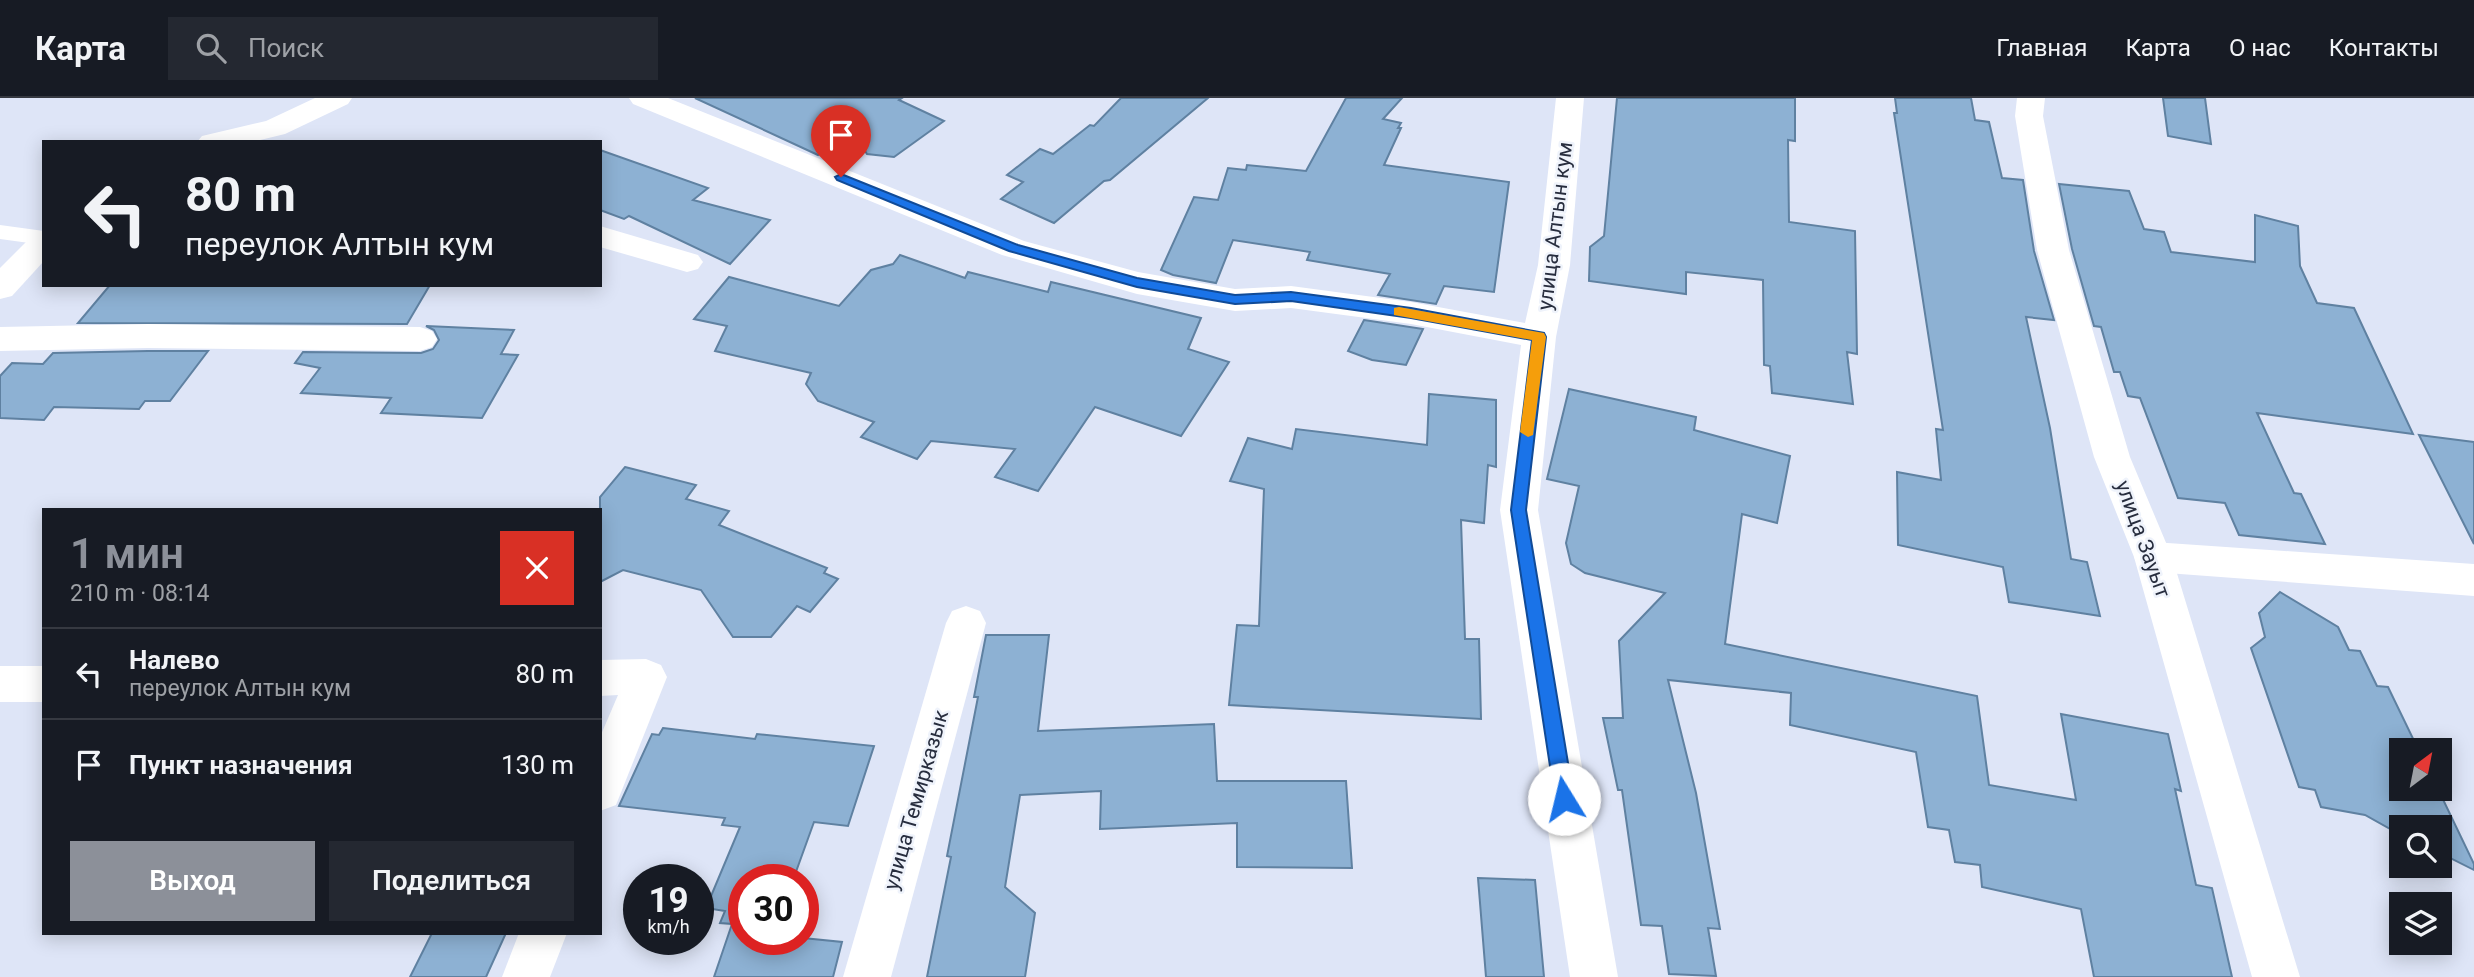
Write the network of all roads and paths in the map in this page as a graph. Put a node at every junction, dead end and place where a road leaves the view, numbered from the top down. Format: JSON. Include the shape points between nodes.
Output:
{"nodes":[{"id":1,"x":338,"y":98,"type":"edge"},
{"id":2,"x":643,"y":98,"type":"edge"},
{"id":3,"x":1570,"y":98,"type":"edge"},
{"id":4,"x":2031,"y":98,"type":"edge"},
{"id":5,"x":275,"y":128,"type":"junction"},
{"id":6,"x":221,"y":140,"type":"edge"},
{"id":7,"x":309,"y":140,"type":"edge"},
{"id":8,"x":0,"y":232,"type":"edge"},
{"id":9,"x":602,"y":237,"type":"edge"},
{"id":10,"x":42,"y":240,"type":"edge"},
{"id":11,"x":42,"y":242,"type":"edge"},
{"id":12,"x":687,"y":262,"type":"dead end"},
{"id":13,"x":0,"y":288,"type":"edge"},
{"id":14,"x":1539,"y":337,"type":"junction"},
{"id":15,"x":0,"y":339,"type":"edge"},
{"id":16,"x":420,"y":339,"type":"dead end"},
{"id":17,"x":2153,"y":557,"type":"junction"},
{"id":18,"x":2474,"y":580,"type":"edge"},
{"id":19,"x":966,"y":623,"type":"dead end"},
{"id":20,"x":602,"y":678,"type":"edge"},
{"id":21,"x":0,"y":684,"type":"edge"},
{"id":22,"x":42,"y":684,"type":"edge"},
{"id":23,"x":602,"y":786,"type":"edge"},
{"id":24,"x":542,"y":935,"type":"edge"},
{"id":25,"x":526,"y":977,"type":"edge"},
{"id":26,"x":867,"y":977,"type":"edge"},
{"id":27,"x":1594,"y":977,"type":"edge"},
{"id":28,"x":2276,"y":977,"type":"edge"}],
"edges":[{"from":1,"to":5,"type":"street"},
{"from":2,"to":14,"type":"street","via":[[1013,248],[1137,283],[1235,300],[1291,296]]},
{"from":3,"to":14,"type":"street","name":"улица Алтын кум","via":[[1554,265]]},
{"from":4,"to":17,"type":"street","name":"улица Зауыт","via":[[2029,116],[2053,250],[2112,457]]},
{"from":5,"to":6,"type":"street"},
{"from":5,"to":7,"type":"street"},
{"from":8,"to":10,"type":"lane"},
{"from":9,"to":12,"type":"street"},
{"from":11,"to":13,"type":"street"},
{"from":14,"to":27,"type":"street","name":"улица Алтын кум","via":[[1519,510]]},
{"from":15,"to":16,"type":"street"},
{"from":17,"to":18,"type":"street"},
{"from":17,"to":28,"type":"street","name":"улица Зауыт"},
{"from":19,"to":26,"type":"street","name":"улица Темирказык"},
{"from":20,"to":23,"type":"street","via":[[646,677]]},
{"from":21,"to":22,"type":"street"},
{"from":24,"to":25,"type":"street"}]}
